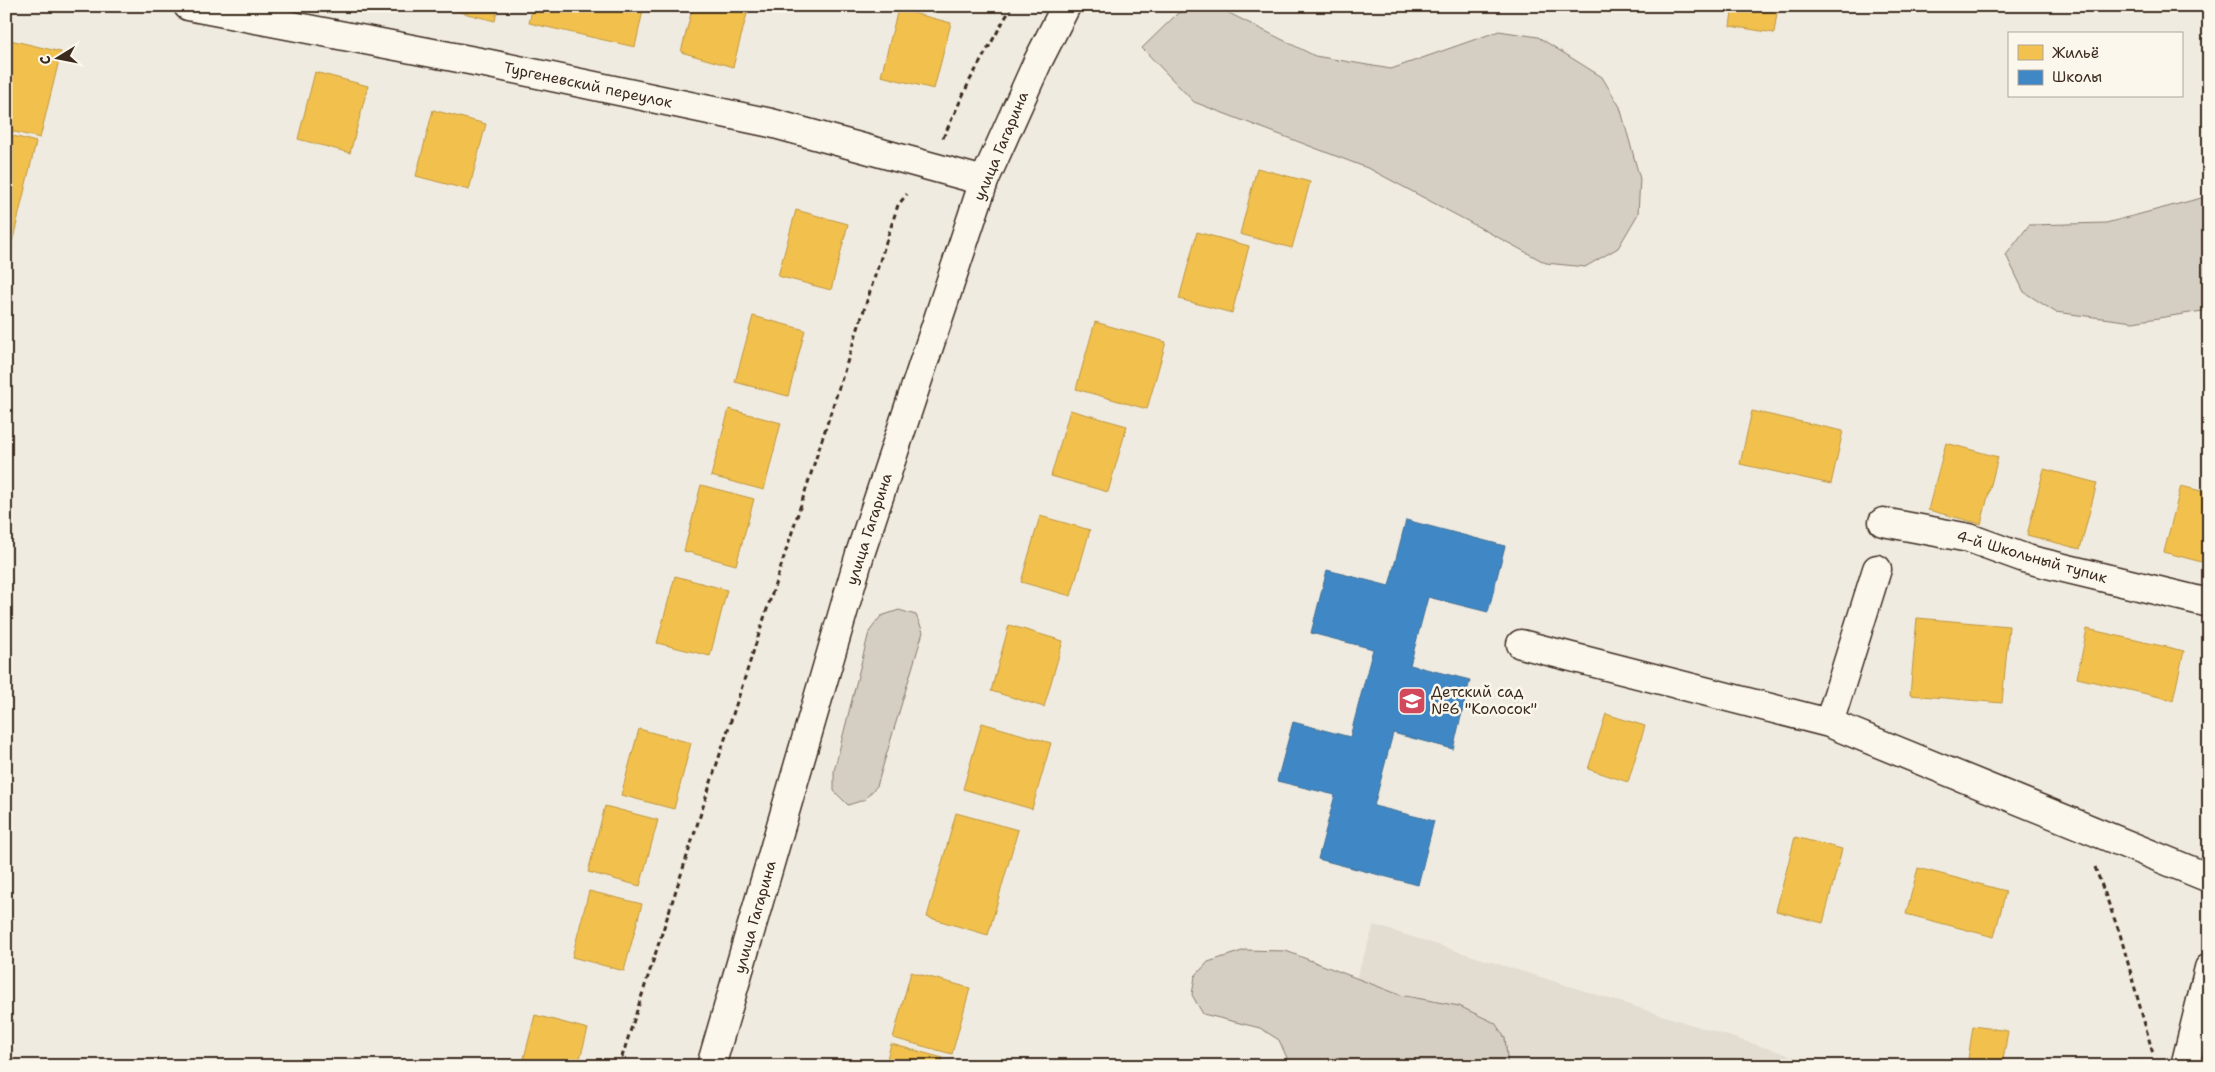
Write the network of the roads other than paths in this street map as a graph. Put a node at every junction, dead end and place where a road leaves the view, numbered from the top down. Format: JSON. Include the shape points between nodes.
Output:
{"nodes":[{"id":1,"x":188,"y":6,"type":"edge"},
{"id":2,"x":1066,"y":6,"type":"edge"},
{"id":3,"x":984,"y":180,"type":"junction"},
{"id":4,"x":1884,"y":522,"type":"dead end"},
{"id":5,"x":1877,"y":569,"type":"dead end"},
{"id":6,"x":2209,"y":603,"type":"edge"},
{"id":7,"x":1521,"y":644,"type":"dead end"},
{"id":8,"x":1829,"y":723,"type":"junction"},
{"id":9,"x":2209,"y":878,"type":"edge"},
{"id":10,"x":2209,"y":968,"type":"edge"},
{"id":11,"x":711,"y":1066,"type":"edge"},
{"id":12,"x":2185,"y":1066,"type":"edge"}],
"edges":[{"from":1,"to":3,"type":"main road","name":"Тургеневский переулок","via":[[490,64],[771,123]]},
{"from":2,"to":3,"type":"main road","name":"улица Гагарина"},
{"from":3,"to":11,"type":"main road","name":"улица Гагарина","via":[[860,554]]},
{"from":4,"to":6,"type":"main road","name":"4-й Школьный тупик","via":[[1969,538],[2027,559]]},
{"from":5,"to":8,"type":"main road"},
{"from":7,"to":8,"type":"main road"},
{"from":8,"to":9,"type":"main road"},
{"from":10,"to":12,"type":"main road"}]}
